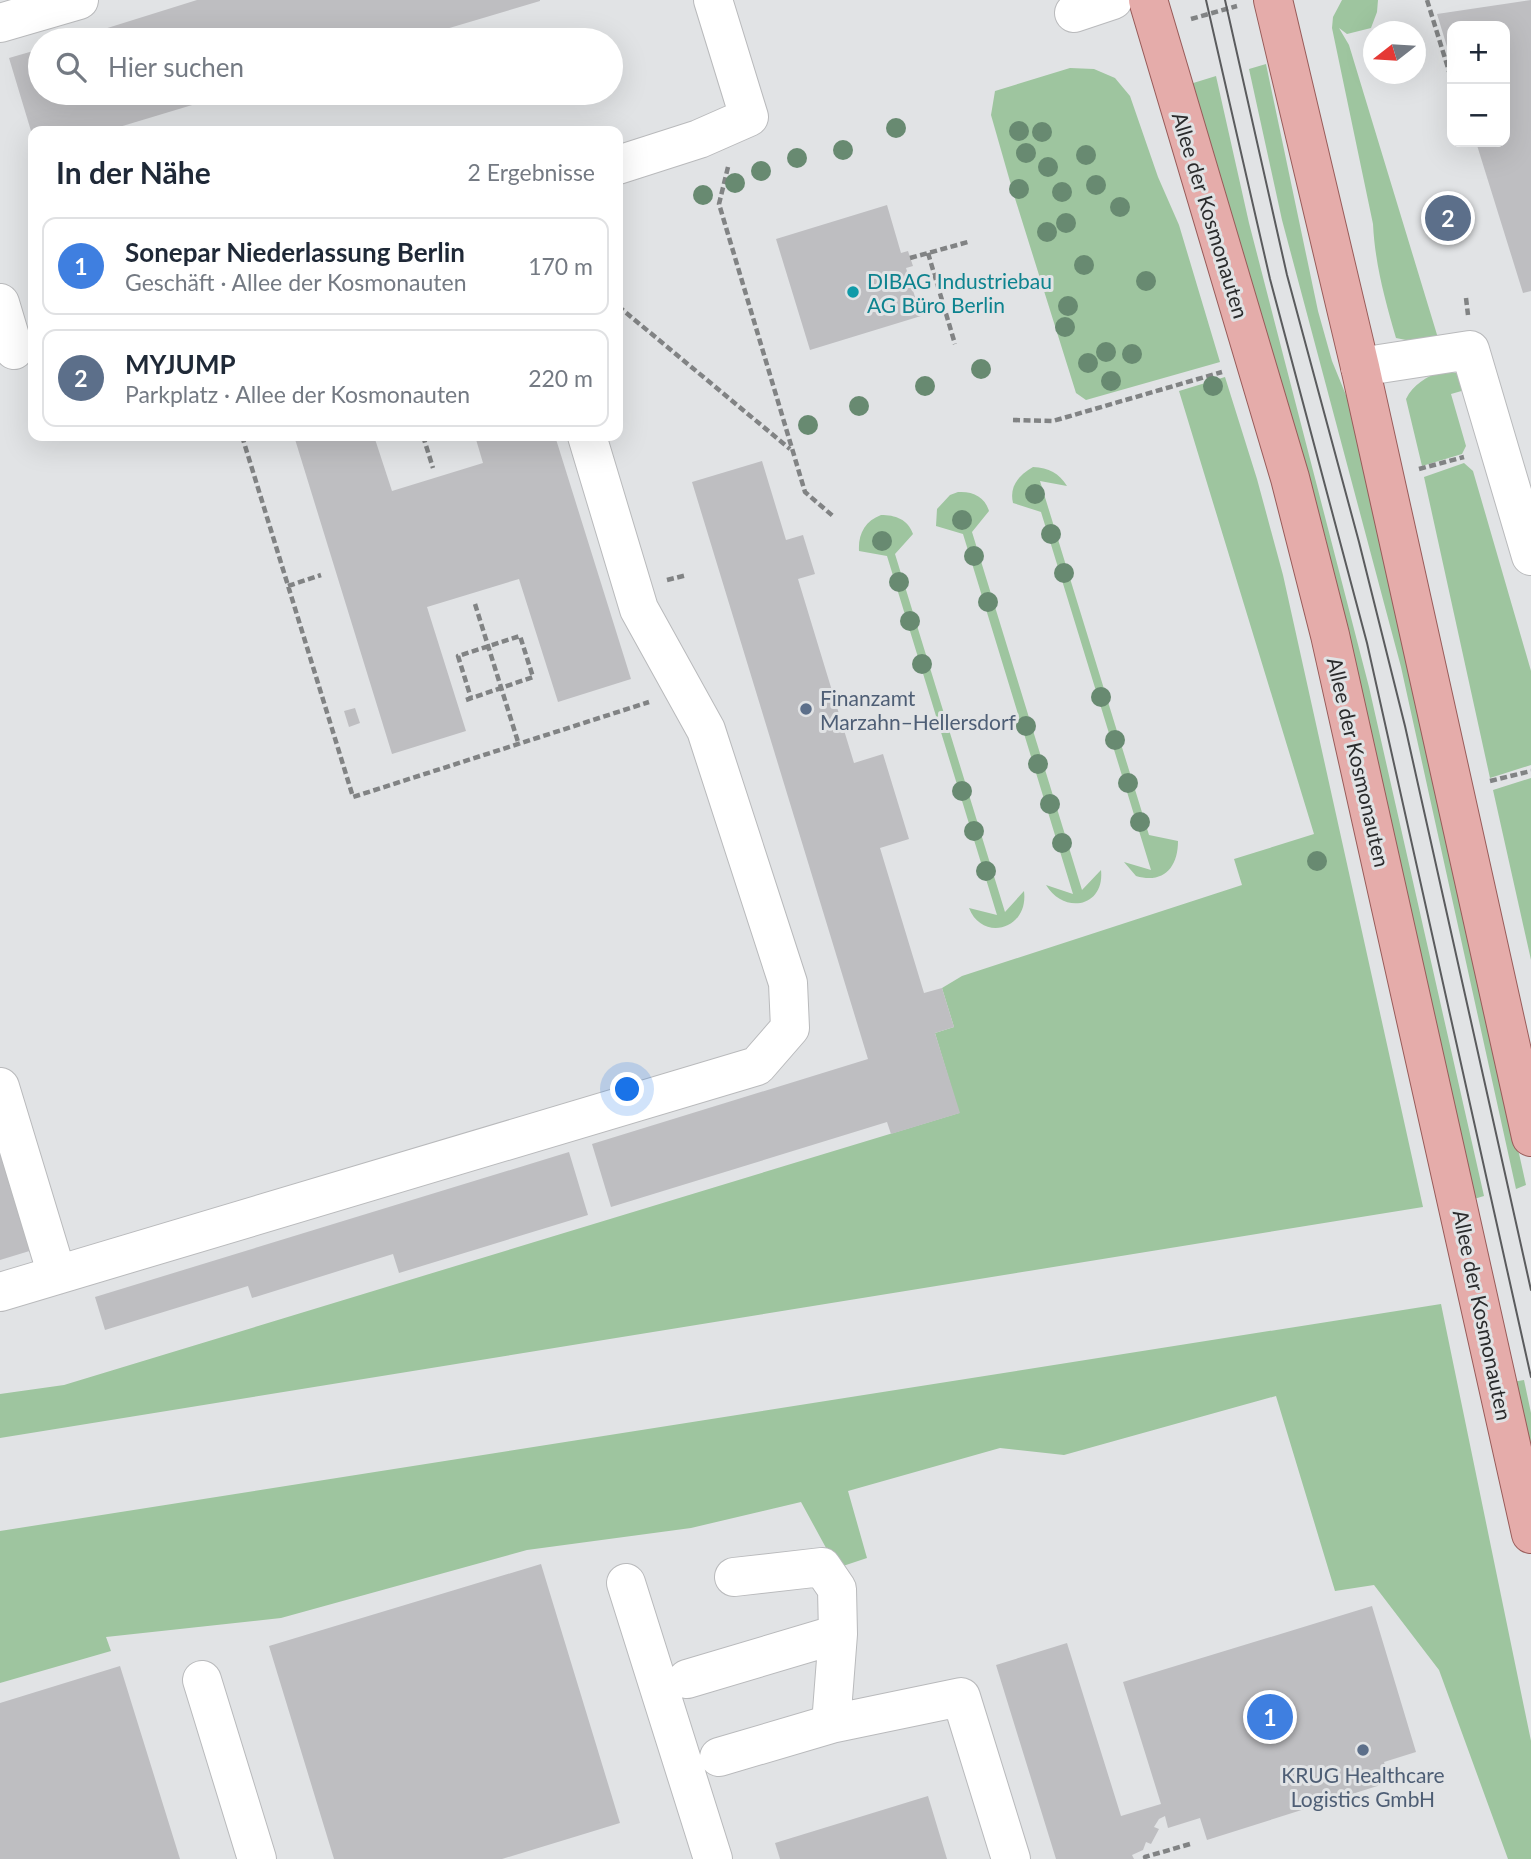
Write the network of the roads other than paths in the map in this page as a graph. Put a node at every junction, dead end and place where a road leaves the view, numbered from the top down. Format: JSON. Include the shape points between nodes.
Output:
{"nodes":[{"id":1,"x":79,"y":0,"type":"edge"},
{"id":2,"x":713,"y":0,"type":"edge"},
{"id":3,"x":1113,"y":0,"type":"edge"},
{"id":4,"x":1260,"y":1,"type":"edge"},
{"id":5,"x":1073,"y":13,"type":"dead end"},
{"id":6,"x":1153,"y":14,"type":"edge"},
{"id":7,"x":0,"y":23,"type":"edge"},
{"id":8,"x":623,"y":163,"type":"edge"},
{"id":9,"x":0,"y":303,"type":"edge"},
{"id":10,"x":16,"y":350,"type":"edge"},
{"id":11,"x":1360,"y":367,"type":"junction"},
{"id":12,"x":589,"y":441,"type":"edge"},
{"id":13,"x":1531,"y":556,"type":"edge"},
{"id":14,"x":0,"y":1087,"type":"edge"},
{"id":15,"x":1531,"y":1137,"type":"edge"},
{"id":16,"x":57,"y":1275,"type":"junction"},
{"id":17,"x":0,"y":1292,"type":"edge"},
{"id":18,"x":1531,"y":1534,"type":"edge"},
{"id":19,"x":734,"y":1577,"type":"dead end"},
{"id":20,"x":626,"y":1583,"type":"dead end"},
{"id":21,"x":838,"y":1634,"type":"junction"},
{"id":22,"x":687,"y":1679,"type":"dead end"},
{"id":23,"x":202,"y":1680,"type":"dead end"},
{"id":24,"x":831,"y":1724,"type":"junction"},
{"id":25,"x":719,"y":1757,"type":"dead end"},
{"id":26,"x":257,"y":1859,"type":"edge"},
{"id":27,"x":713,"y":1859,"type":"edge"},
{"id":28,"x":1011,"y":1859,"type":"edge"}],
"edges":[{"from":1,"to":7,"type":"street"},
{"from":2,"to":8,"type":"street","via":[[749,117]]},
{"from":3,"to":5,"type":"street"},
{"from":4,"to":11,"type":"main road"},
{"from":6,"to":18,"type":"main road","name":"Allee der Kosmonauten","via":[[1290,478],[1330,635]]},
{"from":9,"to":10,"type":"street"},
{"from":11,"to":13,"type":"street","via":[[1470,350]]},
{"from":11,"to":15,"type":"main road"},
{"from":12,"to":16,"type":"street","via":[[639,609],[706,730],[788,983],[790,1028],[757,1066]]},
{"from":14,"to":16,"type":"street"},
{"from":16,"to":17,"type":"street"},
{"from":19,"to":21,"type":"street","via":[[822,1567],[837,1589]]},
{"from":20,"to":27,"type":"street"},
{"from":21,"to":22,"type":"street"},
{"from":21,"to":24,"type":"street"},
{"from":23,"to":26,"type":"street"},
{"from":24,"to":25,"type":"street"},
{"from":24,"to":28,"type":"street","via":[[961,1697]]}]}
